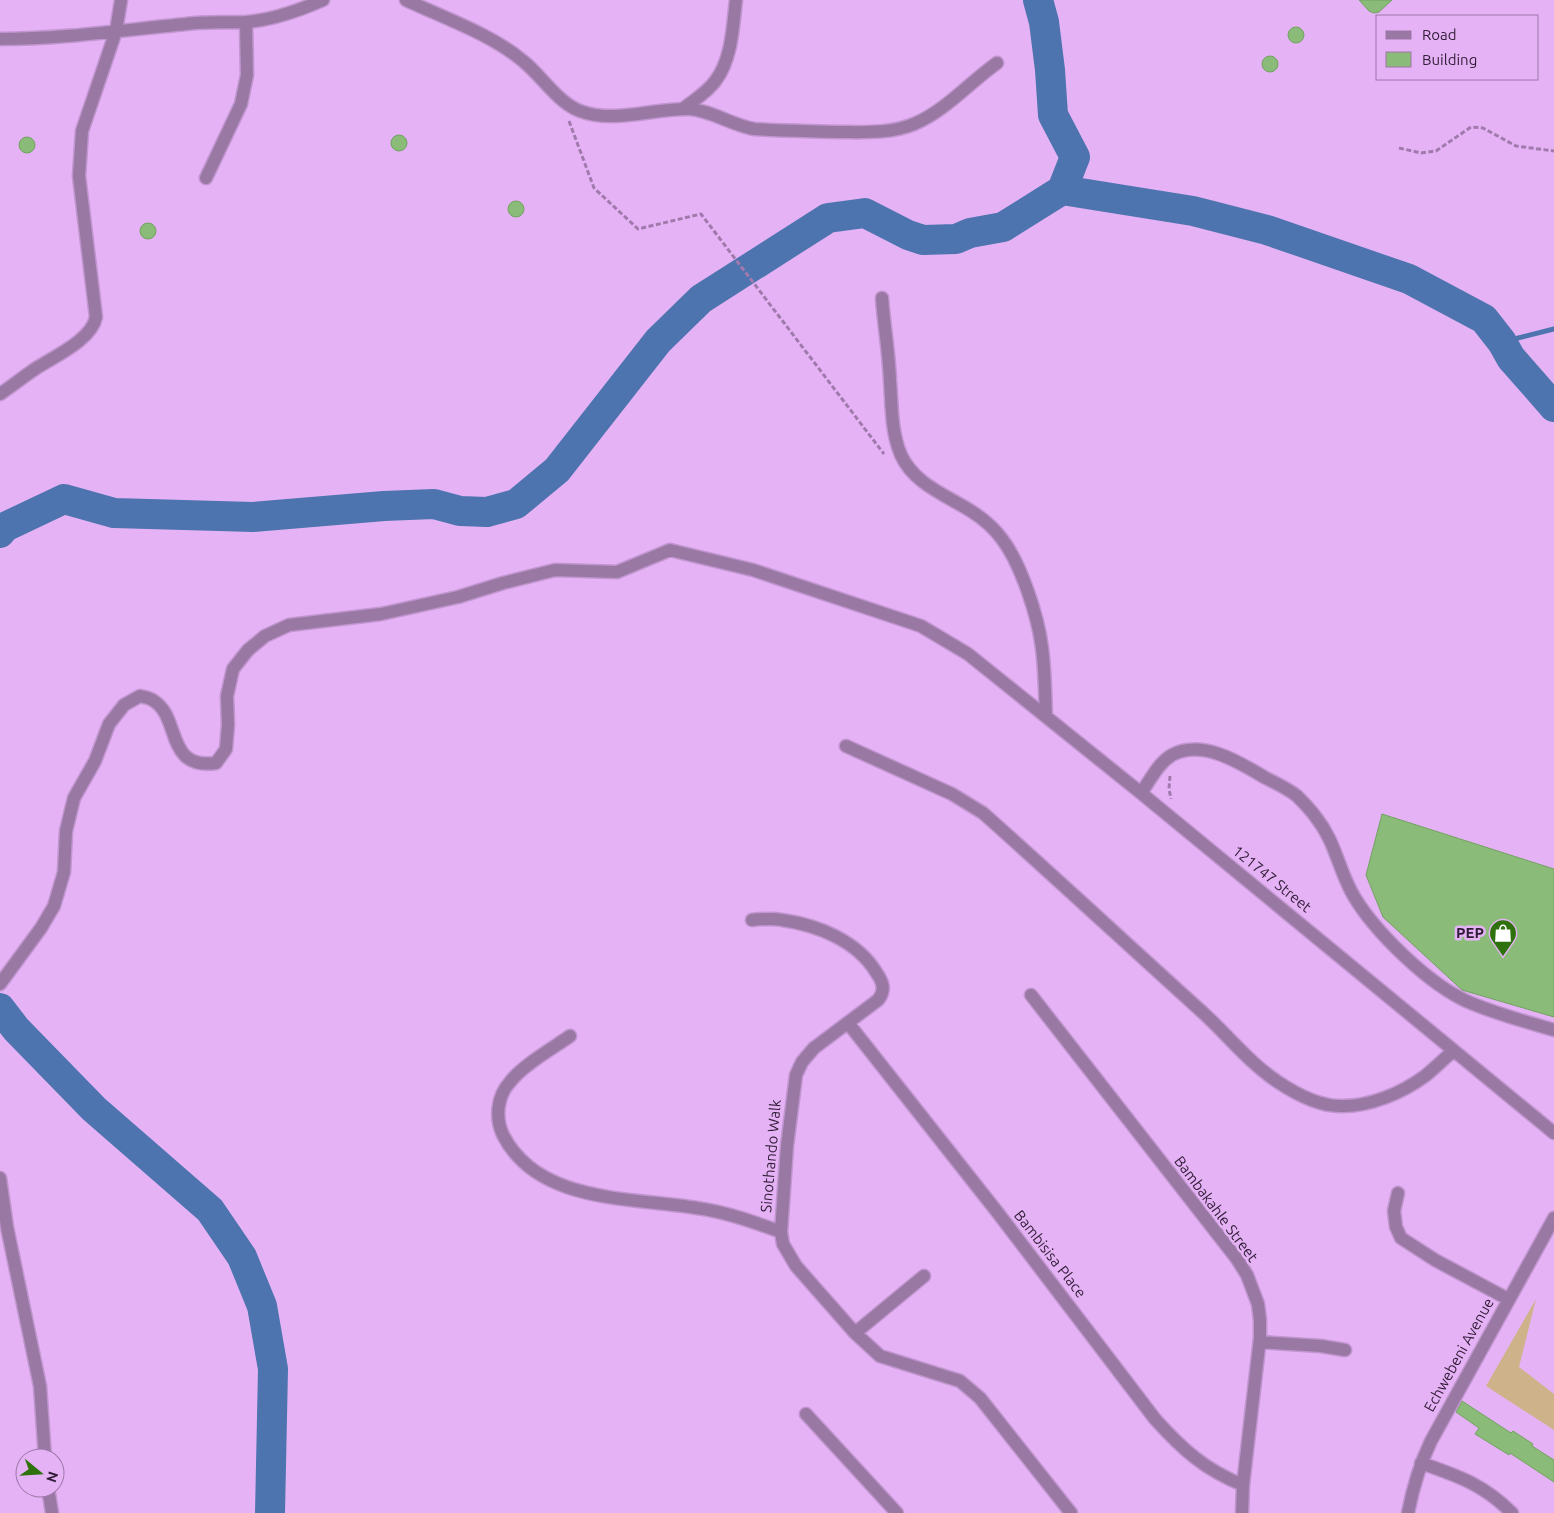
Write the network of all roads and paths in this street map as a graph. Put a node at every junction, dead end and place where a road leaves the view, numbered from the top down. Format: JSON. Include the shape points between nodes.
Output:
{"nodes":[{"id":1,"x":121,"y":0,"type":"edge"},
{"id":2,"x":323,"y":0,"type":"edge"},
{"id":3,"x":406,"y":0,"type":"edge"},
{"id":4,"x":736,"y":0,"type":"edge"},
{"id":5,"x":246,"y":22,"type":"junction"},
{"id":6,"x":116,"y":31,"type":"junction"},
{"id":7,"x":0,"y":39,"type":"edge"},
{"id":8,"x":997,"y":63,"type":"dead end"},
{"id":9,"x":561,"y":98,"type":"junction"},
{"id":10,"x":684,"y":109,"type":"junction"},
{"id":11,"x":1399,"y":148,"type":"dead end"},
{"id":12,"x":1554,"y":151,"type":"edge"},
{"id":13,"x":206,"y":178,"type":"dead end"},
{"id":14,"x":882,"y":298,"type":"dead end"},
{"id":15,"x":0,"y":394,"type":"edge"},
{"id":16,"x":881,"y":450,"type":"dead end"},
{"id":17,"x":1046,"y":716,"type":"junction"},
{"id":18,"x":846,"y":746,"type":"dead end"},
{"id":19,"x":1172,"y":755,"type":"junction"},
{"id":20,"x":1142,"y":793,"type":"junction"},
{"id":21,"x":1181,"y":826,"type":"junction"},
{"id":22,"x":752,"y":920,"type":"dead end"},
{"id":23,"x":0,"y":984,"type":"edge"},
{"id":24,"x":1031,"y":995,"type":"dead end"},
{"id":25,"x":848,"y":1023,"type":"junction"},
{"id":26,"x":1554,"y":1030,"type":"edge"},
{"id":27,"x":570,"y":1036,"type":"dead end"},
{"id":28,"x":1453,"y":1051,"type":"junction"},
{"id":29,"x":1554,"y":1133,"type":"edge"},
{"id":30,"x":0,"y":1178,"type":"edge"},
{"id":31,"x":1398,"y":1193,"type":"dead end"},
{"id":32,"x":1554,"y":1218,"type":"edge"},
{"id":33,"x":781,"y":1232,"type":"junction"},
{"id":34,"x":924,"y":1276,"type":"dead end"},
{"id":35,"x":1508,"y":1299,"type":"junction"},
{"id":36,"x":855,"y":1333,"type":"junction"},
{"id":37,"x":1260,"y":1342,"type":"junction"},
{"id":38,"x":1345,"y":1350,"type":"dead end"},
{"id":39,"x":806,"y":1414,"type":"dead end"},
{"id":40,"x":44,"y":1448,"type":"edge"},
{"id":41,"x":1421,"y":1462,"type":"junction"},
{"id":42,"x":1243,"y":1485,"type":"junction"},
{"id":43,"x":50,"y":1498,"type":"edge"},
{"id":44,"x":52,"y":1513,"type":"edge"},
{"id":45,"x":897,"y":1513,"type":"edge"},
{"id":46,"x":1071,"y":1513,"type":"edge"},
{"id":47,"x":1242,"y":1513,"type":"edge"},
{"id":48,"x":1408,"y":1513,"type":"edge"},
{"id":49,"x":1512,"y":1513,"type":"edge"}],
"edges":[{"from":1,"to":6,"type":"street"},
{"from":2,"to":5,"type":"street","via":[[282,16]]},
{"from":3,"to":9,"type":"street","via":[[501,44],[524,61]]},
{"from":4,"to":10,"type":"street","via":[[722,70],[716,82]]},
{"from":5,"to":6,"type":"street","via":[[206,21]]},
{"from":5,"to":13,"type":"street","via":[[247,75],[241,104]]},
{"from":6,"to":7,"type":"street"},
{"from":6,"to":15,"type":"street","via":[[82,131],[79,176],[95,323],[70,347]]},
{"from":8,"to":10,"type":"street","via":[[931,114],[898,129],[857,132],[754,129],[707,112]]},
{"from":9,"to":10,"type":"street","via":[[577,110],[611,116]]},
{"from":9,"to":16,"type":"path","via":[[594,188],[638,229],[701,214]]},
{"from":11,"to":12,"type":"path","via":[[1421,153],[1436,151],[1471,127],[1483,128],[1516,146]]},
{"from":14,"to":17,"type":"street","via":[[897,444],[917,477],[990,526],[1015,560],[1038,624]]},
{"from":17,"to":20,"type":"street","name":"121747 Street"},
{"from":17,"to":23,"type":"street","name":"121747 Street","via":[[968,654],[922,626],[753,570],[670,550],[617,572],[555,570],[381,614],[289,625],[265,636],[233,669],[227,696],[226,749],[216,763],[204,765],[189,759],[178,747],[165,711],[154,700],[140,696],[124,705],[109,724],[95,761],[74,798],[66,831],[64,872],[54,906]]},
{"from":18,"to":28,"type":"street","via":[[952,794],[983,813],[1202,1012],[1255,1065],[1302,1096],[1340,1106],[1364,1104],[1399,1092],[1425,1076]]},
{"from":19,"to":20,"type":"street","via":[[1160,766]]},
{"from":19,"to":21,"type":"path","via":[[1169,789]]},
{"from":19,"to":26,"type":"street","via":[[1186,750],[1222,755],[1298,797],[1328,834],[1351,890],[1366,916],[1420,971],[1464,1000]]},
{"from":20,"to":21,"type":"street","name":"121747 Street"},
{"from":21,"to":28,"type":"street","name":"121747 Street"},
{"from":22,"to":25,"type":"street","name":"Sinothando Walk","via":[[781,919],[822,930],[853,946],[870,962],[884,990],[878,1000]]},
{"from":24,"to":37,"type":"street","name":"Bambakahle Street","via":[[1237,1259],[1258,1304]]},
{"from":25,"to":33,"type":"street","name":"Sinothando Walk","via":[[807,1054],[796,1075]]},
{"from":25,"to":42,"type":"street","name":"Bambisisa Place","via":[[1155,1419],[1196,1460]]},
{"from":27,"to":33,"type":"street","via":[[510,1081],[501,1094],[498,1110],[500,1128],[508,1145],[521,1160],[562,1186],[594,1195],[698,1208]]},
{"from":28,"to":29,"type":"street","name":"121747 Street"},
{"from":30,"to":40,"type":"street","via":[[40,1386]]},
{"from":31,"to":35,"type":"street","via":[[1394,1211],[1401,1238]]},
{"from":32,"to":35,"type":"street","name":"Echwebeni Avenue"},
{"from":33,"to":36,"type":"street","name":"Sinothando Walk","via":[[783,1244],[796,1266]]},
{"from":34,"to":36,"type":"street"},
{"from":35,"to":41,"type":"street","name":"Echwebeni Avenue"},
{"from":36,"to":46,"type":"street","name":"Sinothando Walk","via":[[880,1356],[960,1381],[971,1389]]},
{"from":37,"to":38,"type":"street"},
{"from":37,"to":42,"type":"street","name":"Bambakahle Street"},
{"from":39,"to":45,"type":"street"},
{"from":41,"to":48,"type":"street","name":"Echwebeni Avenue"},
{"from":41,"to":49,"type":"street","via":[[1472,1482],[1493,1495]]},
{"from":42,"to":47,"type":"street","name":"Bambakahle Street"},
{"from":43,"to":44,"type":"street"}]}
